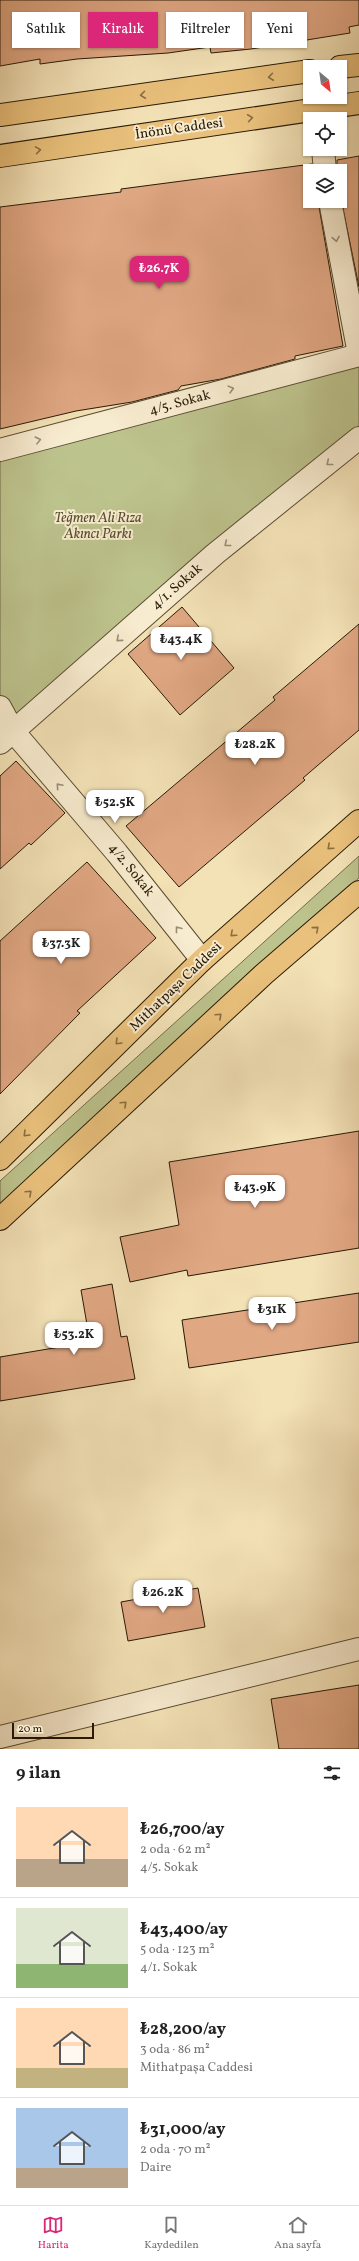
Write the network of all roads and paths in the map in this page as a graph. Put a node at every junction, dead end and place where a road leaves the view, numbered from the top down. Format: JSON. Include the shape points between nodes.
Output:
{"nodes":[{"id":1,"x":359,"y":64,"type":"edge"},
{"id":2,"x":347,"y":66,"type":"edge"},
{"id":3,"x":303,"y":73,"type":"edge"},
{"id":4,"x":359,"y":102,"type":"edge"},
{"id":5,"x":326,"y":112,"type":"edge"},
{"id":6,"x":0,"y":115,"type":"edge"},
{"id":7,"x":303,"y":116,"type":"edge"},
{"id":8,"x":0,"y":156,"type":"edge"},
{"id":9,"x":332,"y":208,"type":"edge"},
{"id":10,"x":350,"y":263,"type":"edge"},
{"id":11,"x":359,"y":354,"type":"edge"},
{"id":12,"x":359,"y":438,"type":"edge"},
{"id":13,"x":0,"y":450,"type":"edge"},
{"id":14,"x":0,"y":707,"type":"edge"},
{"id":15,"x":6,"y":737,"type":"edge"},
{"id":16,"x":359,"y":821,"type":"edge"},
{"id":17,"x":359,"y":892,"type":"edge"},
{"id":18,"x":202,"y":960,"type":"junction"},
{"id":19,"x":0,"y":1159,"type":"edge"},
{"id":20,"x":0,"y":1219,"type":"edge"},
{"id":21,"x":359,"y":1649,"type":"edge"},
{"id":22,"x":0,"y":1737,"type":"edge"}],
"edges":[{"from":1,"to":2,"type":"main road"},
{"from":3,"to":6,"type":"main road","one_way":true},
{"from":4,"to":5,"type":"main road","name":"İnönü Caddesi"},
{"from":8,"to":7,"type":"main road","name":"İnönü Caddesi","one_way":true},
{"from":9,"to":10,"type":"street","one_way":true},
{"from":10,"to":11,"type":"street"},
{"from":13,"to":11,"type":"street","name":"4/5. Sokak","one_way":true},
{"from":12,"to":15,"type":"street","name":"4/1. Sokak","one_way":true,"via":[[215,554]]},
{"from":14,"to":15,"type":"street","name":"4/2. Sokak"},
{"from":18,"to":15,"type":"street","name":"4/2. Sokak","one_way":true,"via":[[117,853]]},
{"from":16,"to":18,"type":"main road","name":"Mithatpaşa Caddesi","one_way":true},
{"from":20,"to":17,"type":"main road","one_way":true,"via":[[264,974]]},
{"from":18,"to":19,"type":"main road","name":"Mithatpaşa Caddesi","one_way":true},
{"from":21,"to":22,"type":"street"}]}
